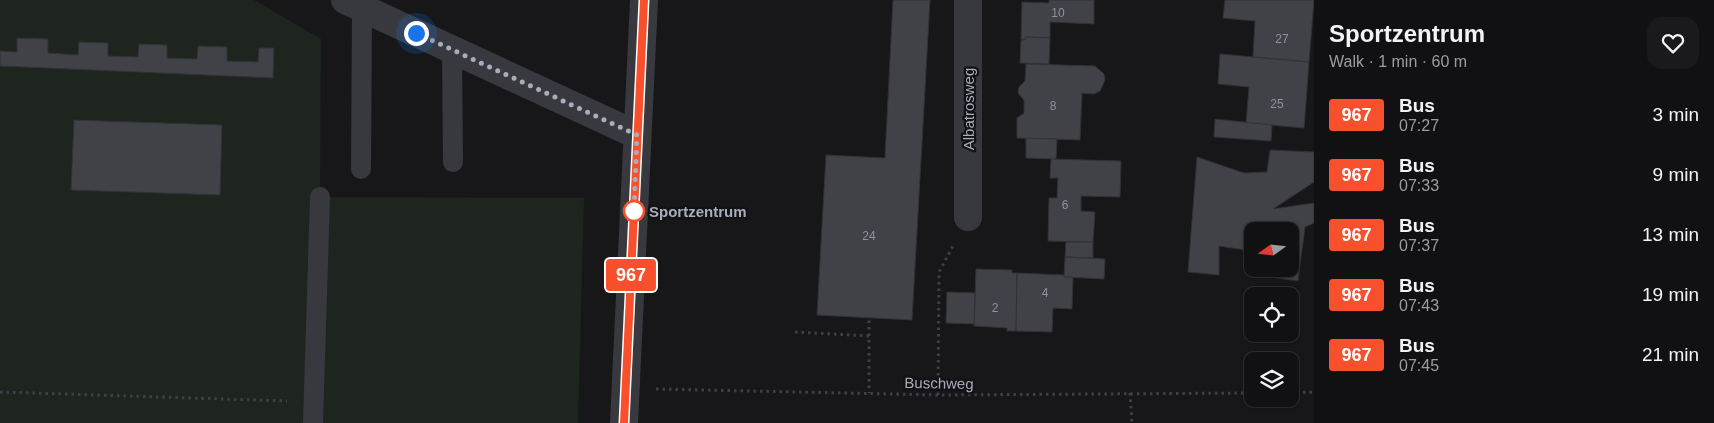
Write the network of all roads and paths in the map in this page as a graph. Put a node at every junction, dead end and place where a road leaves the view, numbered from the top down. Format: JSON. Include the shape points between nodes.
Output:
{"nodes":[{"id":1,"x":644,"y":0,"type":"edge"},
{"id":2,"x":968,"y":0,"type":"edge"},
{"id":3,"x":354,"y":4,"type":"edge"},
{"id":4,"x":452,"y":50,"type":"junction"},
{"id":5,"x":637,"y":135,"type":"junction"},
{"id":6,"x":453,"y":162,"type":"dead end"},
{"id":7,"x":361,"y":169,"type":"dead end"},
{"id":8,"x":320,"y":197,"type":"dead end"},
{"id":9,"x":968,"y":217,"type":"joint"},
{"id":10,"x":869,"y":317,"type":"dead end"},
{"id":11,"x":795,"y":332,"type":"dead end"},
{"id":12,"x":869,"y":336,"type":"junction"},
{"id":13,"x":625,"y":388,"type":"junction"},
{"id":14,"x":0,"y":392,"type":"edge"},
{"id":15,"x":869,"y":392,"type":"junction"},
{"id":16,"x":1314,"y":392,"type":"edge"},
{"id":17,"x":1130,"y":393,"type":"junction"},
{"id":18,"x":1244,"y":393,"type":"edge"},
{"id":19,"x":1299,"y":393,"type":"edge"},
{"id":20,"x":938,"y":395,"type":"junction"},
{"id":21,"x":314,"y":402,"type":"junction"},
{"id":22,"x":313,"y":423,"type":"edge"},
{"id":23,"x":624,"y":423,"type":"edge"},
{"id":24,"x":1132,"y":423,"type":"edge"}],
"edges":[{"from":1,"to":5,"type":"street"},
{"from":2,"to":9,"type":"street","name":"Albatrosweg"},
{"from":3,"to":4,"type":"street"},
{"from":3,"to":7,"type":"lane"},
{"from":4,"to":5,"type":"street"},
{"from":4,"to":6,"type":"lane"},
{"from":5,"to":13,"type":"street"},
{"from":8,"to":21,"type":"lane"},
{"from":9,"to":20,"type":"path","via":[[939,272]]},
{"from":10,"to":12,"type":"path"},
{"from":11,"to":12,"type":"path"},
{"from":12,"to":15,"type":"path"},
{"from":13,"to":15,"type":"path","name":"Buschweg"},
{"from":13,"to":23,"type":"street"},
{"from":14,"to":21,"type":"path"},
{"from":15,"to":20,"type":"path","name":"Buschweg"},
{"from":16,"to":19,"type":"path"},
{"from":17,"to":18,"type":"path","name":"Buschweg"},
{"from":17,"to":20,"type":"path","name":"Buschweg"},
{"from":17,"to":24,"type":"path"},
{"from":21,"to":22,"type":"lane"}]}
